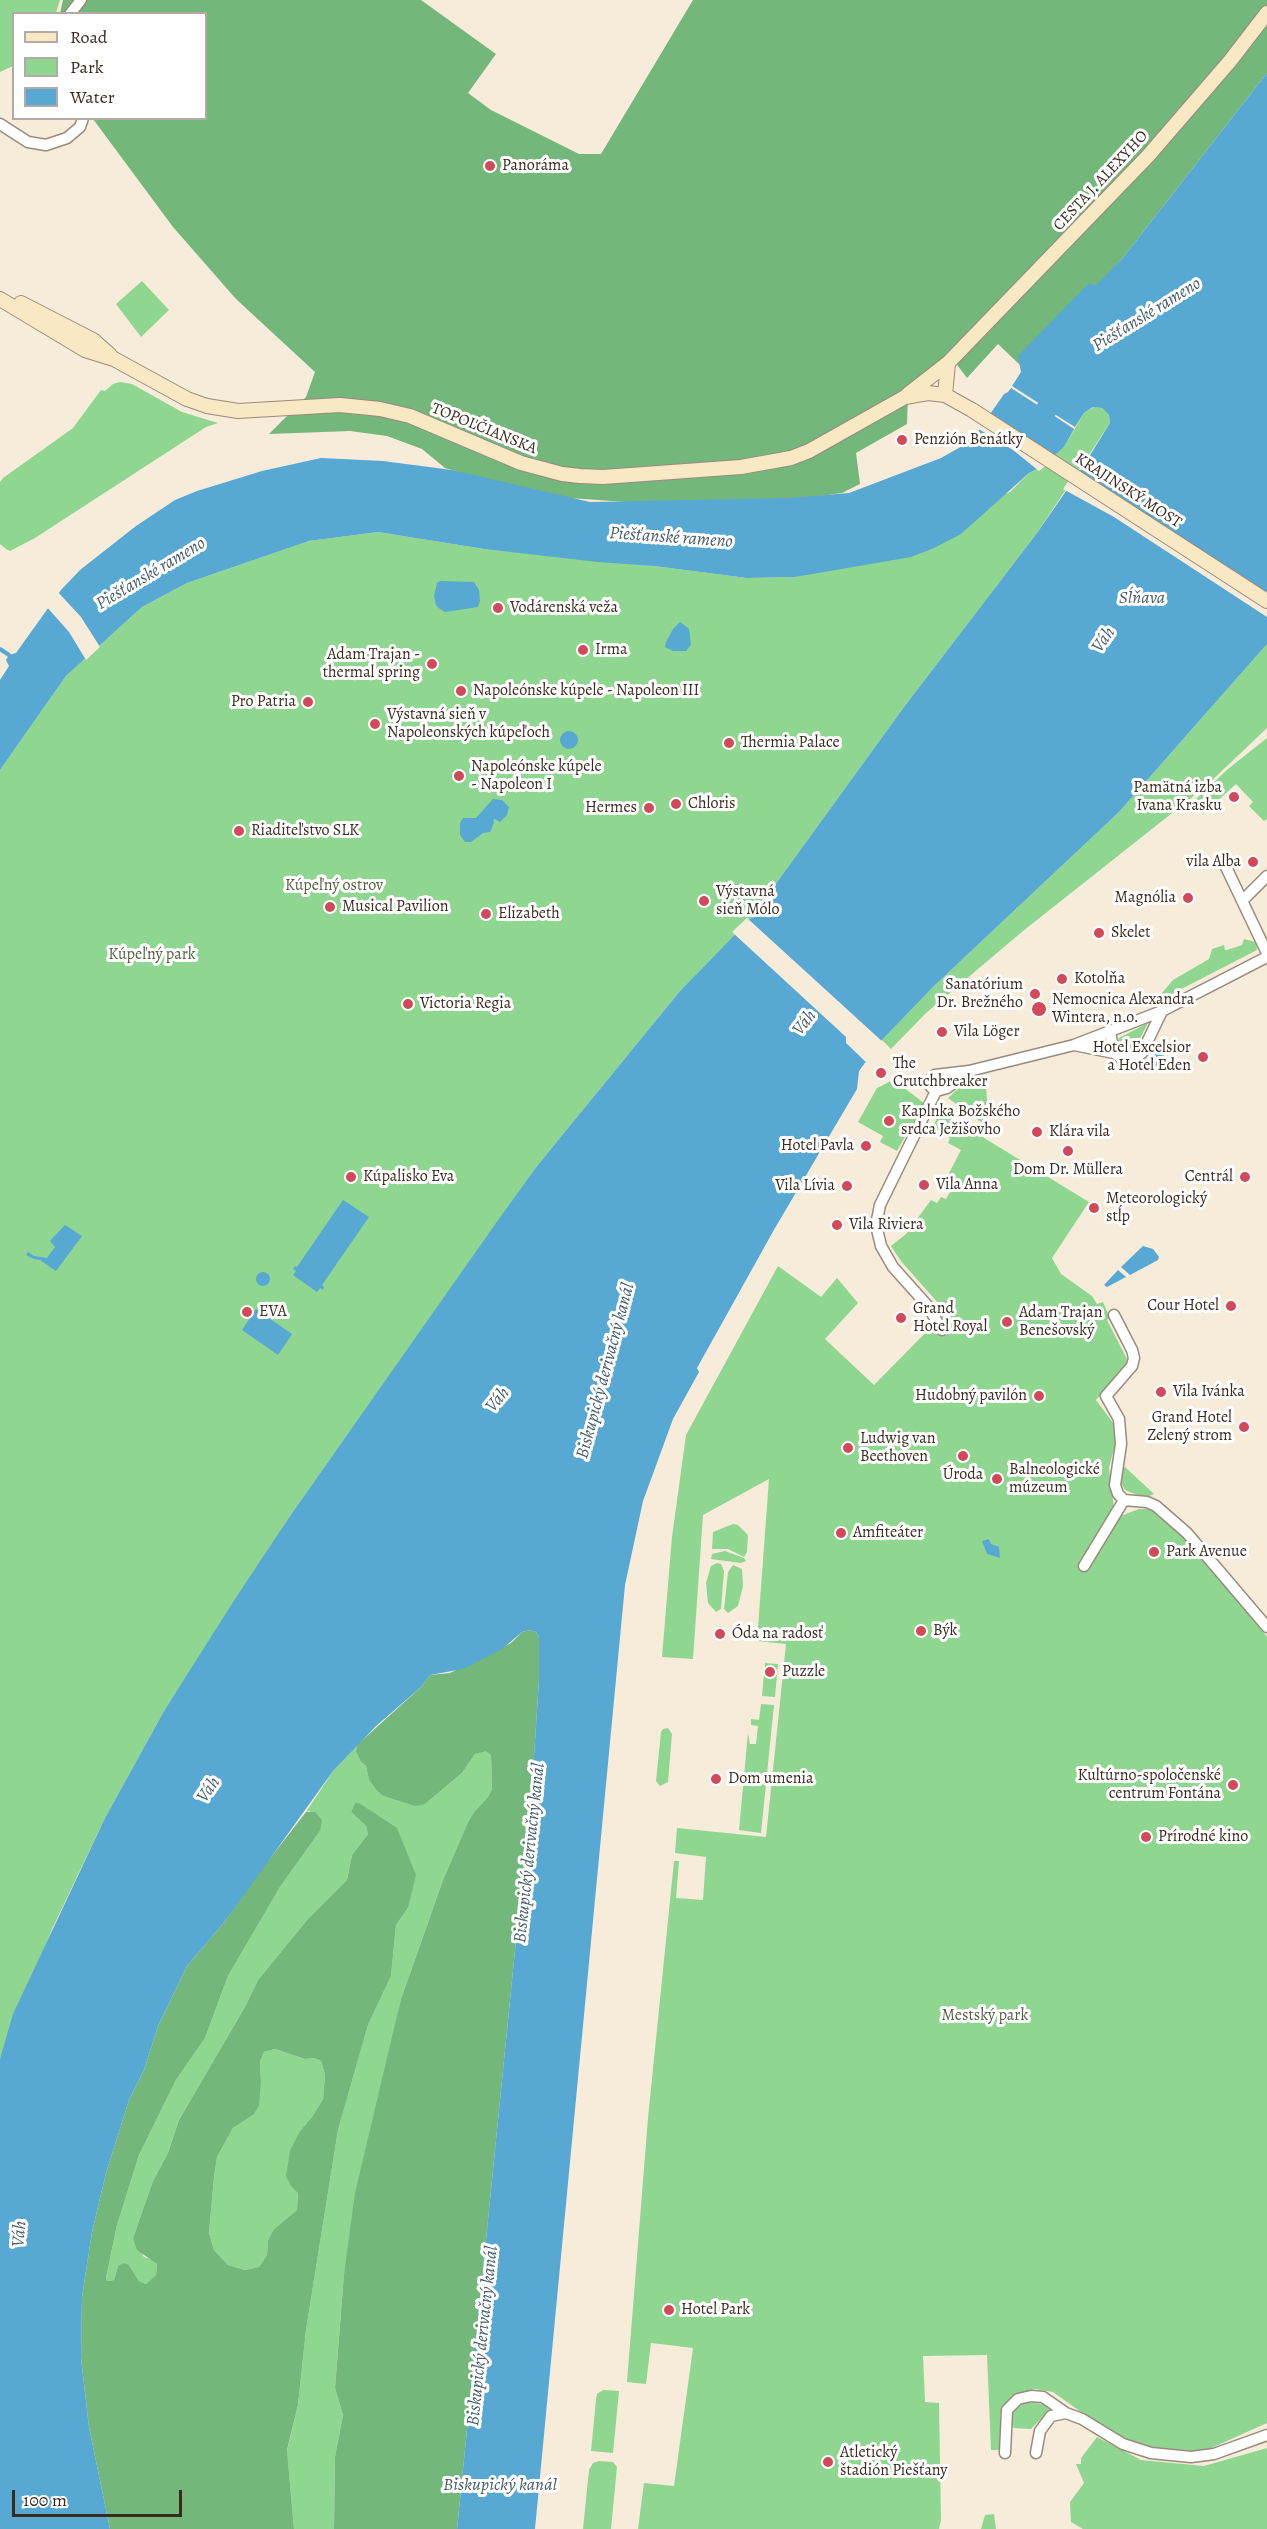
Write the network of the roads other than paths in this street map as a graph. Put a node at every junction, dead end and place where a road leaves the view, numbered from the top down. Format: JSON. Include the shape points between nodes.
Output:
{"nodes":[{"id":1,"x":81,"y":0,"type":"edge"},
{"id":2,"x":72,"y":12,"type":"edge"},
{"id":3,"x":1267,"y":13,"type":"edge"},
{"id":4,"x":82,"y":120,"type":"edge"},
{"id":5,"x":0,"y":124,"type":"edge"},
{"id":6,"x":0,"y":292,"type":"edge"},
{"id":7,"x":0,"y":299,"type":"edge"},
{"id":8,"x":114,"y":359,"type":"junction"},
{"id":9,"x":948,"y":363,"type":"junction"},
{"id":10,"x":945,"y":395,"type":"junction"},
{"id":11,"x":905,"y":397,"type":"junction"},
{"id":12,"x":1267,"y":601,"type":"edge"},
{"id":13,"x":1226,"y":867,"type":"dead end"},
{"id":14,"x":1267,"y":876,"type":"edge"},
{"id":15,"x":1242,"y":901,"type":"junction"},
{"id":16,"x":1267,"y":955,"type":"edge"},
{"id":17,"x":1158,"y":1013,"type":"junction"},
{"id":18,"x":1110,"y":1032,"type":"junction"},
{"id":19,"x":1074,"y":1045,"type":"junction"},
{"id":20,"x":1114,"y":1053,"type":"junction"},
{"id":21,"x":969,"y":1071,"type":"junction"},
{"id":22,"x":936,"y":1091,"type":"junction"},
{"id":23,"x":1114,"y":1315,"type":"dead end"},
{"id":24,"x":942,"y":1330,"type":"dead end"},
{"id":25,"x":1124,"y":1500,"type":"junction"},
{"id":26,"x":1084,"y":1566,"type":"dead end"},
{"id":27,"x":1267,"y":1627,"type":"edge"},
{"id":28,"x":1066,"y":2413,"type":"junction"},
{"id":29,"x":1267,"y":2435,"type":"edge"},
{"id":30,"x":1005,"y":2453,"type":"dead end"},
{"id":31,"x":1036,"y":2453,"type":"dead end"}],
"edges":[{"from":1,"to":2,"type":"street"},
{"from":3,"to":9,"type":"main road","name":"CESTA J. ALEXYHO","via":[[1148,156]]},
{"from":4,"to":5,"type":"street","via":[[67,138],[46,145],[28,142]]},
{"from":6,"to":8,"type":"main road","name":"TOPOĽČIANSKA","via":[[93,340]]},
{"from":7,"to":8,"type":"main road","name":"TOPOĽČIANSKA","via":[[85,350]]},
{"from":8,"to":11,"type":"main road","name":"TOPOĽČIANSKA","via":[[187,399],[223,410],[340,405],[380,409],[410,416],[521,464],[592,477],[741,466],[791,458],[809,452]]},
{"from":9,"to":10,"type":"main road"},
{"from":9,"to":11,"type":"main road","name":"CESTA J. ALEXYHO"},
{"from":10,"to":11,"type":"main road","name":"TOPOĽČIANSKA"},
{"from":10,"to":12,"type":"main road","name":"KRAJINSKÝ MOST"},
{"from":13,"to":15,"type":"street"},
{"from":14,"to":15,"type":"street"},
{"from":15,"to":16,"type":"street"},
{"from":16,"to":17,"type":"street"},
{"from":17,"to":18,"type":"street"},
{"from":17,"to":20,"type":"street","via":[[1139,1056],[1128,1060]]},
{"from":18,"to":19,"type":"street"},
{"from":18,"to":20,"type":"street"},
{"from":19,"to":20,"type":"street"},
{"from":19,"to":21,"type":"street"},
{"from":21,"to":22,"type":"street","via":[[947,1088]]},
{"from":21,"to":22,"type":"street","via":[[931,1077],[930,1084]]},
{"from":22,"to":24,"type":"street","via":[[879,1205],[876,1225],[881,1246],[893,1267],[927,1305]]},
{"from":23,"to":25,"type":"street","via":[[1134,1358],[1132,1366],[1106,1396],[1119,1419],[1121,1443],[1115,1485]]},
{"from":25,"to":26,"type":"street"},
{"from":25,"to":27,"type":"street","via":[[1156,1506],[1187,1533]]},
{"from":28,"to":29,"type":"street","via":[[1123,2444],[1151,2453],[1191,2457],[1214,2454]]},
{"from":28,"to":30,"type":"street","via":[[1043,2397],[1018,2399],[1007,2410]]},
{"from":28,"to":31,"type":"street","via":[[1051,2416],[1040,2431]]}]}
